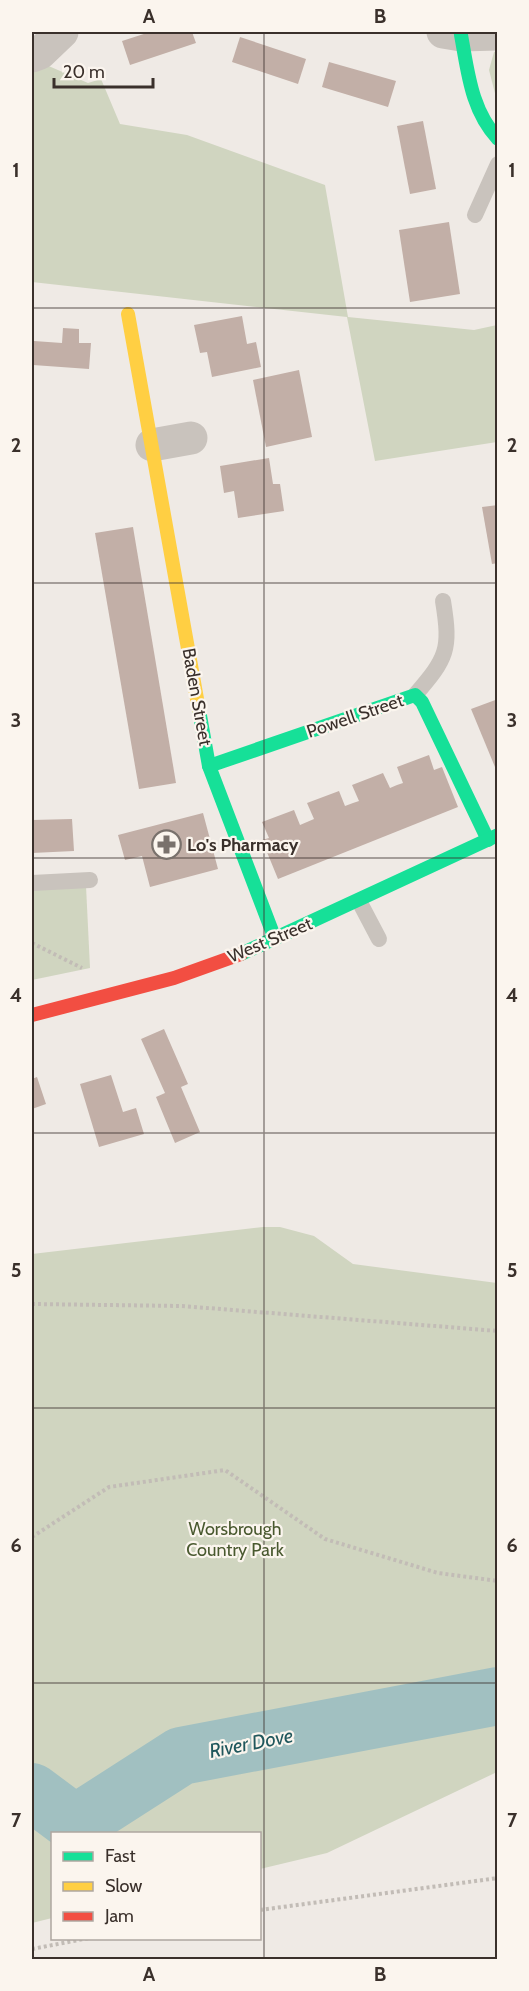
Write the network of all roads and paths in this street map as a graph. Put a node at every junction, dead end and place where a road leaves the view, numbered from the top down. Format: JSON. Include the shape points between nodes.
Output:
{"nodes":[{"id":1,"x":62,"y":32,"type":"edge"},
{"id":2,"x":452,"y":33,"type":"edge"},
{"id":3,"x":498,"y":34,"type":"edge"},
{"id":4,"x":32,"y":56,"type":"edge"},
{"id":5,"x":498,"y":139,"type":"edge"},
{"id":6,"x":498,"y":164,"type":"edge"},
{"id":7,"x":475,"y":215,"type":"dead end"},
{"id":8,"x":128,"y":314,"type":"dead end"},
{"id":9,"x":191,"y":438,"type":"dead end"},
{"id":10,"x":152,"y":445,"type":"junction"},
{"id":11,"x":443,"y":601,"type":"dead end"},
{"id":12,"x":416,"y":695,"type":"junction"},
{"id":13,"x":209,"y":766,"type":"junction"},
{"id":14,"x":493,"y":838,"type":"edge"},
{"id":15,"x":90,"y":880,"type":"dead end"},
{"id":16,"x":32,"y":883,"type":"edge"},
{"id":17,"x":359,"y":901,"type":"junction"},
{"id":18,"x":275,"y":939,"type":"junction"},
{"id":19,"x":380,"y":939,"type":"dead end"},
{"id":20,"x":32,"y":943,"type":"edge"},
{"id":21,"x":103,"y":996,"type":"junction"},
{"id":22,"x":32,"y":1014,"type":"edge"},
{"id":23,"x":32,"y":1304,"type":"edge"},
{"id":24,"x":498,"y":1331,"type":"edge"},
{"id":25,"x":32,"y":1537,"type":"edge"},
{"id":26,"x":498,"y":1581,"type":"edge"},
{"id":27,"x":498,"y":1878,"type":"edge"},
{"id":28,"x":261,"y":1910,"type":"edge"},
{"id":29,"x":79,"y":1940,"type":"edge"},
{"id":30,"x":32,"y":1949,"type":"edge"}],
"edges":[{"from":1,"to":4,"type":"street"},
{"from":2,"to":3,"type":"street"},
{"from":2,"to":5,"type":"street","via":[[478,108]]},
{"from":6,"to":7,"type":"lane"},
{"from":8,"to":10,"type":"street","name":"Baden Street"},
{"from":9,"to":10,"type":"street"},
{"from":10,"to":13,"type":"street","name":"Baden Street"},
{"from":11,"to":12,"type":"lane","via":[[449,635],[439,668]]},
{"from":12,"to":13,"type":"street","name":"Powell Street"},
{"from":12,"to":14,"type":"street","name":"Powell Street"},
{"from":13,"to":18,"type":"street","name":"Baden Street"},
{"from":14,"to":17,"type":"street","name":"West Street"},
{"from":15,"to":16,"type":"lane"},
{"from":17,"to":18,"type":"street","name":"West Street"},
{"from":17,"to":19,"type":"lane"},
{"from":18,"to":21,"type":"street","name":"West Street","via":[[171,979]]},
{"from":20,"to":21,"type":"path","via":[[96,975]]},
{"from":21,"to":22,"type":"street","name":"West Street"},
{"from":23,"to":24,"type":"path","via":[[182,1306]]},
{"from":25,"to":26,"type":"path","via":[[109,1487],[225,1470],[325,1539],[438,1573]]},
{"from":27,"to":28,"type":"path"},
{"from":29,"to":30,"type":"path"}]}
